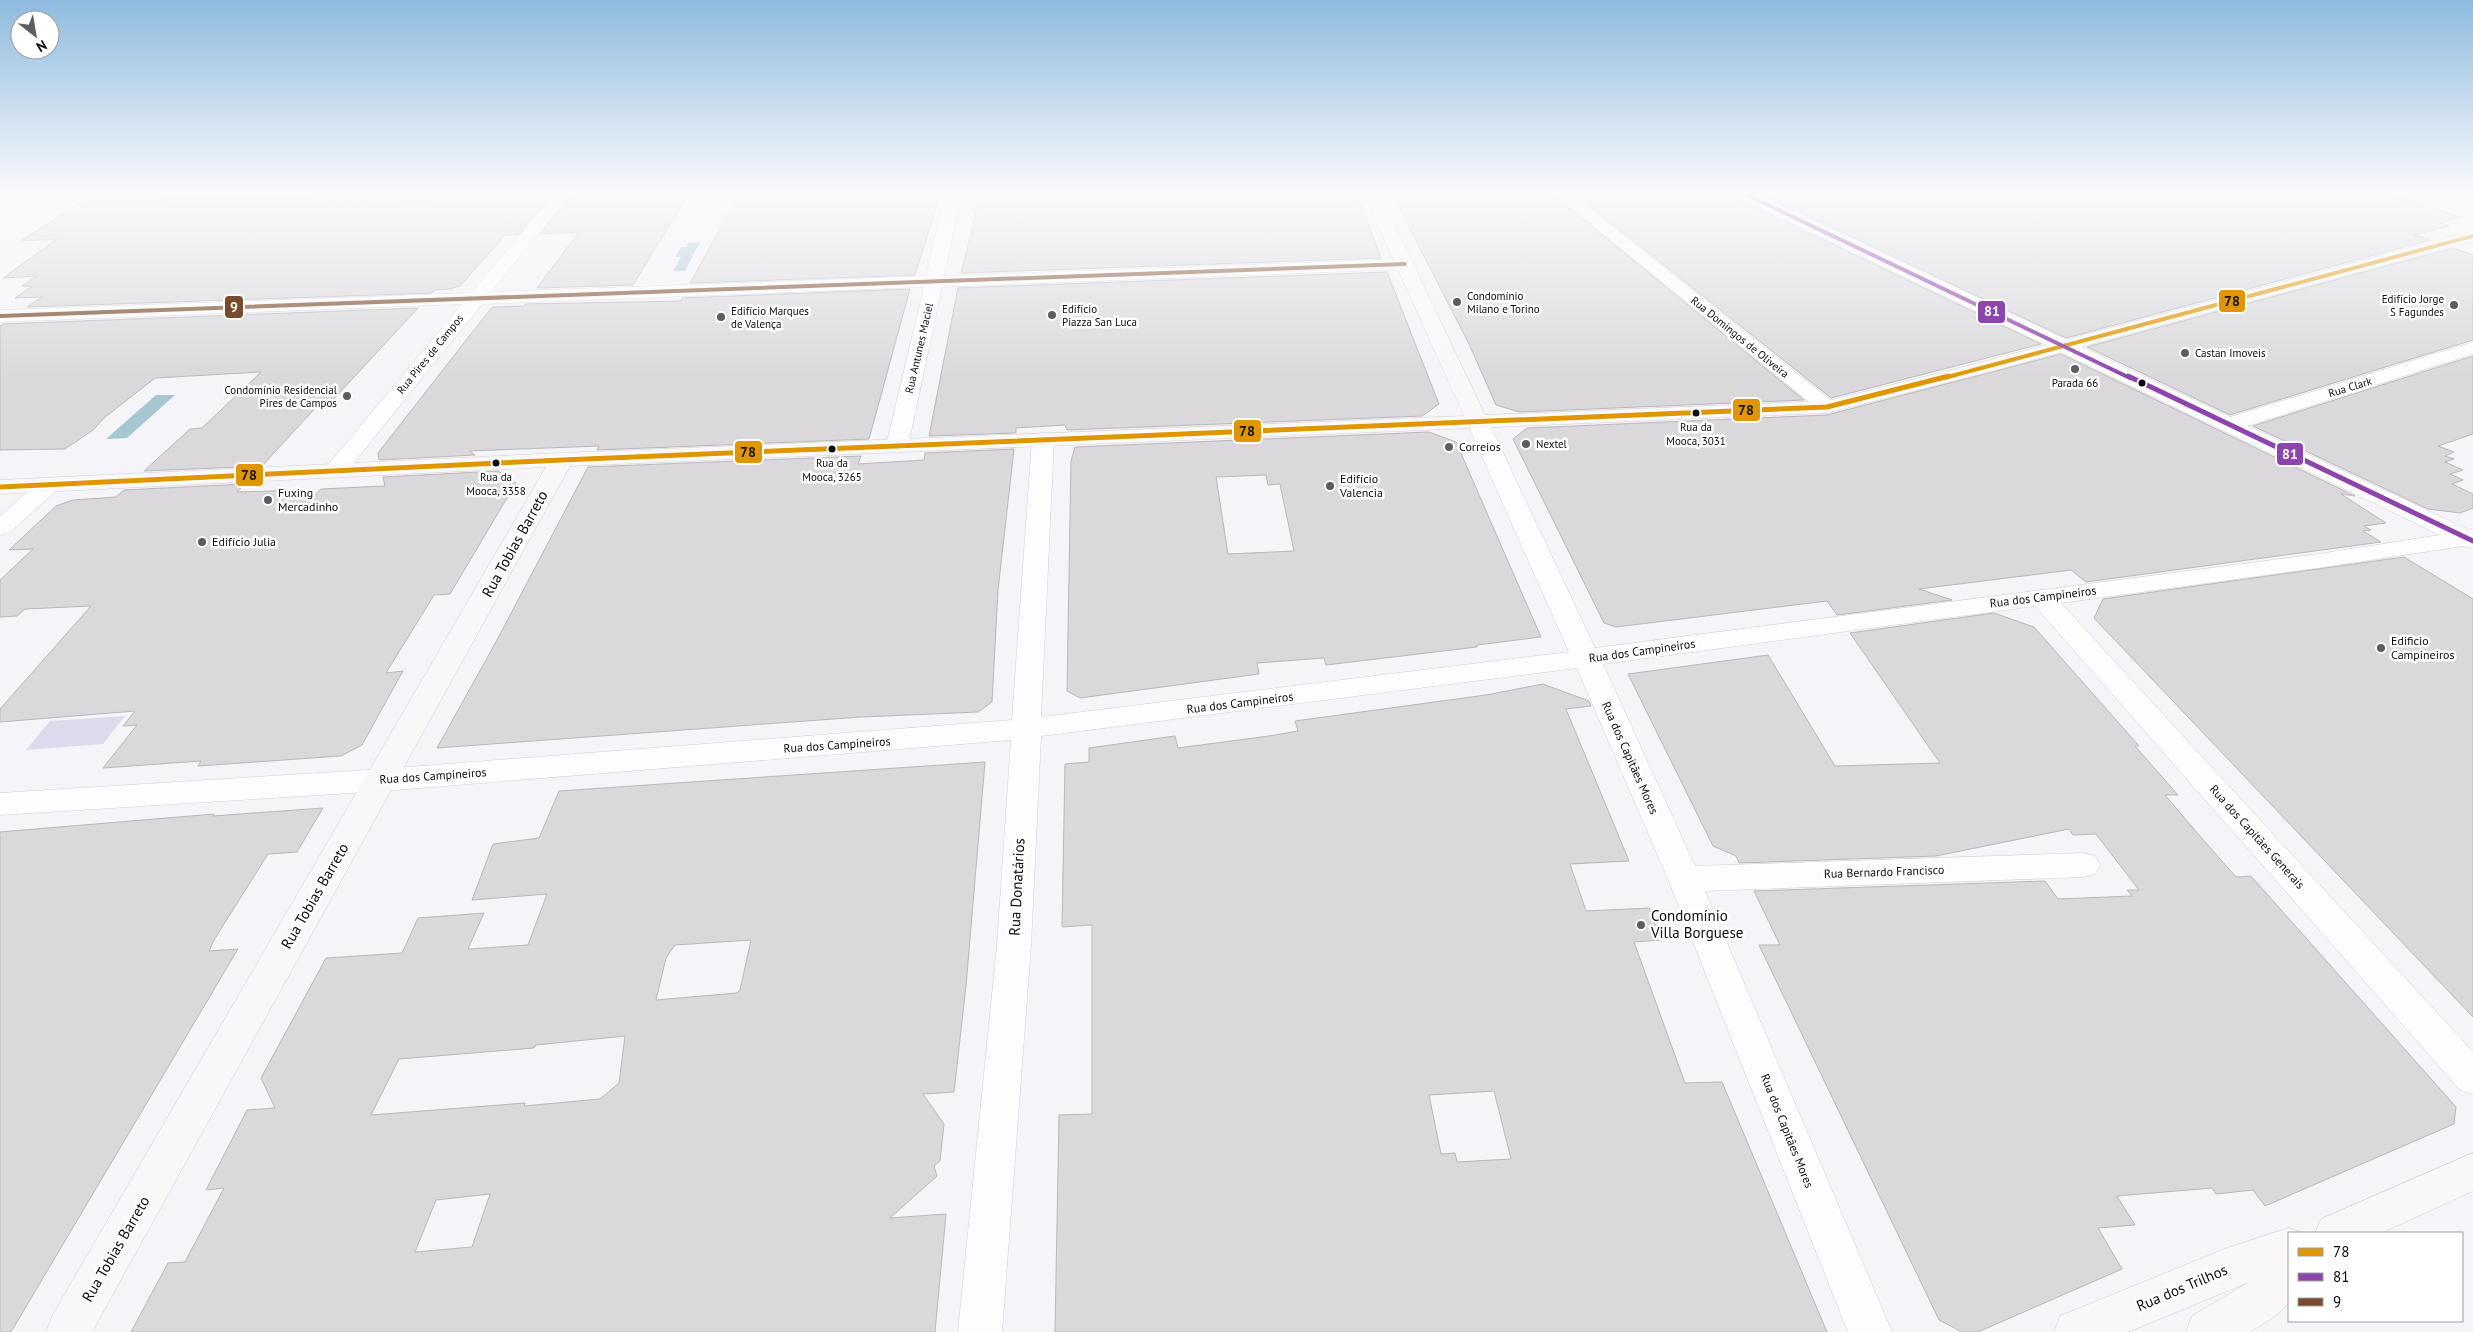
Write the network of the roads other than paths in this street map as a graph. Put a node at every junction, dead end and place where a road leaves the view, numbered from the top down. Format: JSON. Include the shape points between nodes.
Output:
{"nodes":[{"id":1,"x":512,"y":254,"type":"edge"},
{"id":2,"x":940,"y":254,"type":"edge"},
{"id":3,"x":1400,"y":254,"type":"edge"},
{"id":4,"x":1637,"y":254,"type":"edge"},
{"id":5,"x":1871,"y":254,"type":"edge"},
{"id":6,"x":2405,"y":254,"type":"edge"},
{"id":7,"x":1405,"y":264,"type":"junction"},
{"id":8,"x":934,"y":282,"type":"junction"},
{"id":9,"x":475,"y":298,"type":"junction"},
{"id":10,"x":0,"y":316,"type":"edge"},
{"id":11,"x":2062,"y":346,"type":"junction"},
{"id":12,"x":2473,"y":348,"type":"edge"},
{"id":13,"x":1827,"y":408,"type":"junction"},
{"id":14,"x":1478,"y":423,"type":"junction"},
{"id":15,"x":2228,"y":425,"type":"junction"},
{"id":16,"x":1043,"y":440,"type":"junction"},
{"id":17,"x":897,"y":446,"type":"junction"},
{"id":18,"x":562,"y":460,"type":"junction"},
{"id":19,"x":335,"y":471,"type":"junction"},
{"id":20,"x":49,"y":485,"type":"junction"},
{"id":21,"x":0,"y":487,"type":"edge"},
{"id":22,"x":0,"y":528,"type":"edge"},
{"id":23,"x":2471,"y":539,"type":"edge"},
{"id":24,"x":2041,"y":597,"type":"junction"},
{"id":25,"x":1586,"y":658,"type":"junction"},
{"id":26,"x":1026,"y":730,"type":"junction"},
{"id":27,"x":383,"y":780,"type":"junction"},
{"id":28,"x":0,"y":804,"type":"edge"},
{"id":29,"x":2084,"y":865,"type":"dead end"},
{"id":30,"x":1684,"y":879,"type":"junction"},
{"id":31,"x":2473,"y":1078,"type":"edge"},
{"id":32,"x":2473,"y":1171,"type":"edge"},
{"id":33,"x":2338,"y":1232,"type":"edge"},
{"id":34,"x":2288,"y":1248,"type":"edge"},
{"id":35,"x":2288,"y":1276,"type":"edge"},
{"id":36,"x":68,"y":1332,"type":"edge"},
{"id":37,"x":980,"y":1332,"type":"edge"},
{"id":38,"x":1870,"y":1332,"type":"edge"},
{"id":39,"x":2076,"y":1332,"type":"edge"},
{"id":40,"x":2208,"y":1332,"type":"edge"}],
"edges":[{"from":1,"to":9,"type":"street","name":"Rua Pires de Campos"},
{"from":2,"to":8,"type":"street","name":"Rua Antunes Maciel"},
{"from":3,"to":7,"type":"main road","name":"Rua dos Capitães Mores"},
{"from":4,"to":13,"type":"street","name":"Rua Domingos de Oliveira"},
{"from":5,"to":11,"type":"street"},
{"from":6,"to":11,"type":"main road"},
{"from":7,"to":8,"type":"street"},
{"from":7,"to":14,"type":"main road","name":"Rua dos Capitães Mores"},
{"from":8,"to":9,"type":"street"},
{"from":8,"to":17,"type":"street","name":"Rua Antunes Maciel"},
{"from":9,"to":10,"type":"street"},
{"from":9,"to":19,"type":"street","name":"Rua Pires de Campos"},
{"from":11,"to":13,"type":"main road"},
{"from":11,"to":15,"type":"street"},
{"from":12,"to":15,"type":"street","name":"Rua Clark"},
{"from":13,"to":14,"type":"main road"},
{"from":14,"to":16,"type":"main road"},
{"from":14,"to":25,"type":"street","name":"Rua dos Capitães Mores"},
{"from":15,"to":23,"type":"street"},
{"from":16,"to":17,"type":"main road"},
{"from":16,"to":26,"type":"street","name":"Rua Donatários"},
{"from":17,"to":18,"type":"main road"},
{"from":18,"to":19,"type":"main road"},
{"from":18,"to":27,"type":"main road","name":"Rua Tobias Barreto"},
{"from":19,"to":20,"type":"main road"},
{"from":20,"to":21,"type":"main road"},
{"from":20,"to":22,"type":"street"},
{"from":23,"to":24,"type":"street","name":"Rua dos Campineiros"},
{"from":24,"to":25,"type":"street","name":"Rua dos Campineiros"},
{"from":24,"to":31,"type":"street","name":"Rua dos Capitães Generais"},
{"from":25,"to":26,"type":"street","name":"Rua dos Campineiros"},
{"from":25,"to":30,"type":"street","name":"Rua dos Capitães Mores"},
{"from":26,"to":27,"type":"street","name":"Rua dos Campineiros"},
{"from":26,"to":37,"type":"street","name":"Rua Donatários","via":[[1014,945]]},
{"from":27,"to":28,"type":"street","name":"Rua dos Campineiros"},
{"from":27,"to":36,"type":"main road","name":"Rua Tobias Barreto"},
{"from":29,"to":30,"type":"street","name":"Rua Bernardo Francisco"},
{"from":30,"to":38,"type":"street","name":"Rua dos Capitães Mores"},
{"from":32,"to":33,"type":"main road"},
{"from":34,"to":39,"type":"main road","name":"Rua dos Trilhos","via":[[2228,1269]]},
{"from":35,"to":40,"type":"main road","via":[[2258,1302]]}]}
